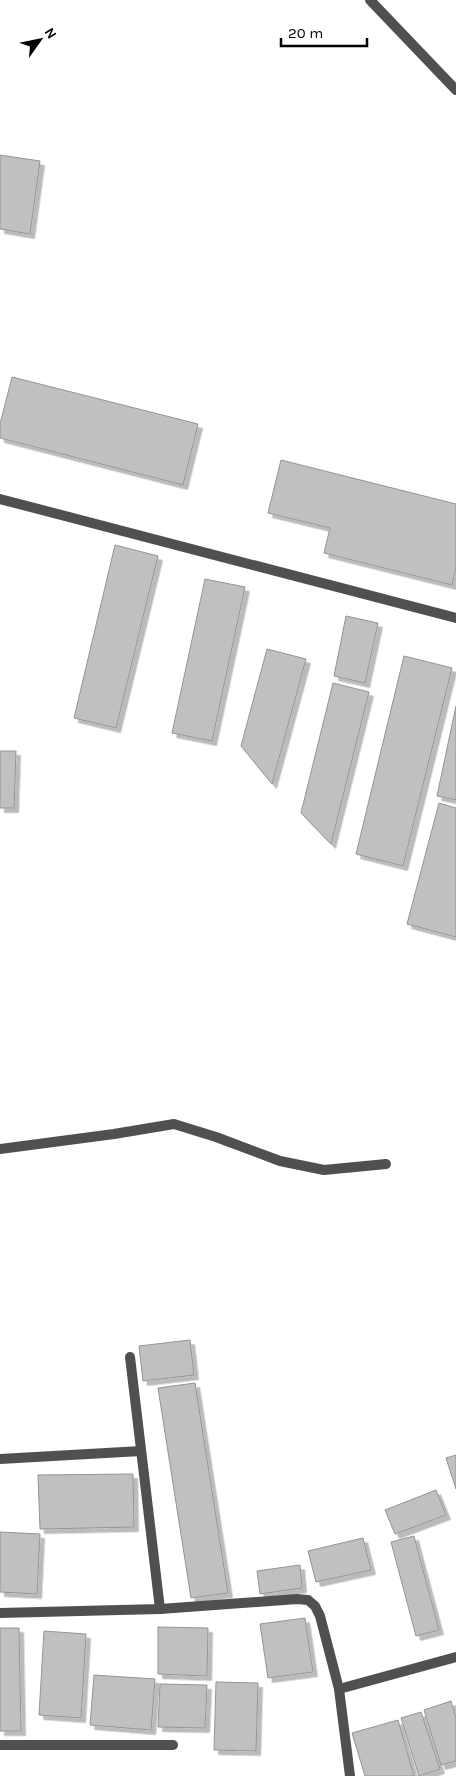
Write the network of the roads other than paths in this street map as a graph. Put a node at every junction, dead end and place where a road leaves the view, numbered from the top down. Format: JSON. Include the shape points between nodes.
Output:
{"nodes":[{"id":1,"x":370,"y":0,"type":"edge"},
{"id":2,"x":456,"y":90,"type":"edge"},
{"id":3,"x":0,"y":499,"type":"edge"},
{"id":4,"x":456,"y":618,"type":"edge"},
{"id":5,"x":0,"y":1149,"type":"edge"},
{"id":6,"x":386,"y":1164,"type":"dead end"},
{"id":7,"x":130,"y":1357,"type":"dead end"},
{"id":8,"x":141,"y":1451,"type":"junction"},
{"id":9,"x":0,"y":1459,"type":"edge"},
{"id":10,"x":160,"y":1608,"type":"junction"},
{"id":11,"x":0,"y":1613,"type":"edge"},
{"id":12,"x":456,"y":1657,"type":"edge"},
{"id":13,"x":339,"y":1689,"type":"junction"},
{"id":14,"x":0,"y":1745,"type":"edge"},
{"id":15,"x":173,"y":1745,"type":"dead end"},
{"id":16,"x":350,"y":1776,"type":"edge"}],
"edges":[{"from":1,"to":2,"type":"street"},
{"from":3,"to":4,"type":"street"},
{"from":5,"to":6,"type":"street","via":[[174,1124],[280,1161],[324,1170]]},
{"from":7,"to":8,"type":"street"},
{"from":8,"to":9,"type":"street"},
{"from":8,"to":10,"type":"street"},
{"from":10,"to":11,"type":"street"},
{"from":10,"to":13,"type":"street","via":[[308,1600],[320,1616]]},
{"from":12,"to":13,"type":"street"},
{"from":13,"to":16,"type":"street"},
{"from":14,"to":15,"type":"street"}]}
